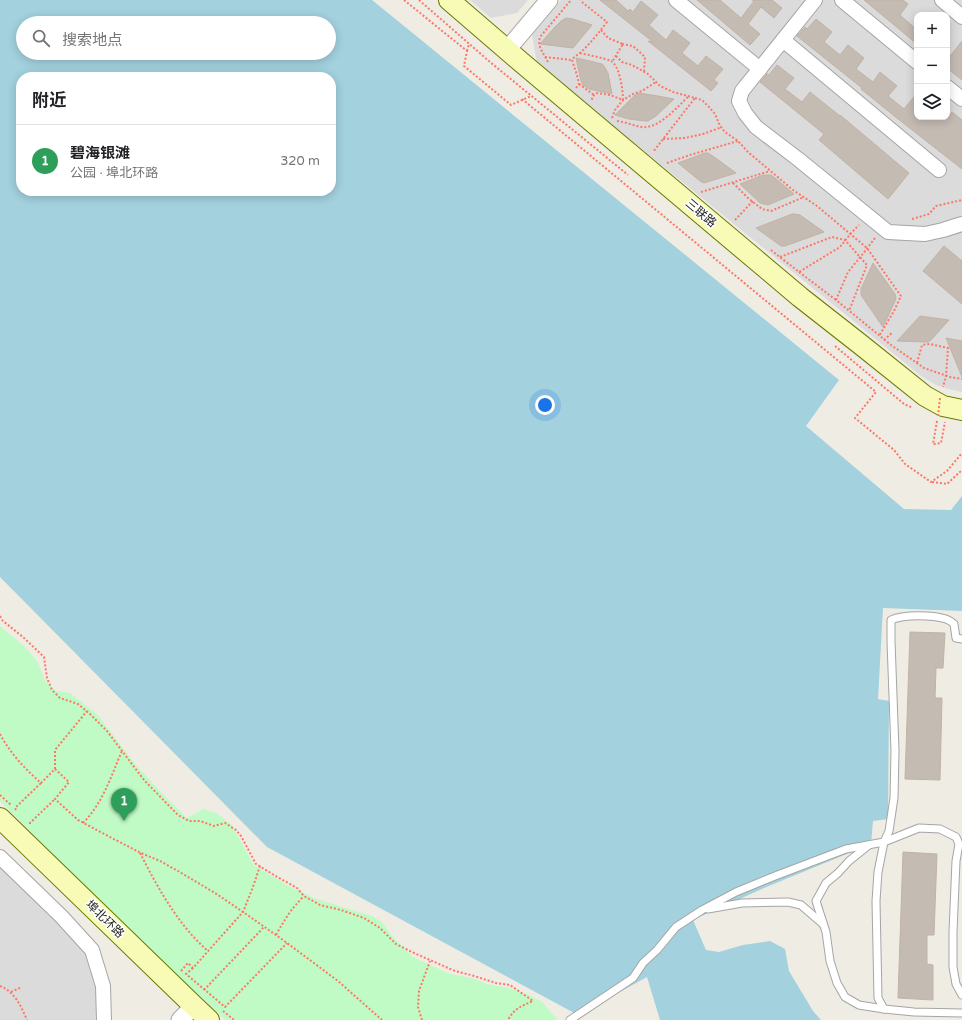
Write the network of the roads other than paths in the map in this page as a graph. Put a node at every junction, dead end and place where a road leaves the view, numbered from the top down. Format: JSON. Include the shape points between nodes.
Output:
{"nodes":[{"id":1,"x":449,"y":0,"type":"edge"},
{"id":2,"x":550,"y":0,"type":"edge"},
{"id":3,"x":676,"y":0,"type":"edge"},
{"id":4,"x":842,"y":0,"type":"edge"},
{"id":5,"x":942,"y":0,"type":"edge"},
{"id":6,"x":809,"y":2,"type":"edge"},
{"id":7,"x":962,"y":17,"type":"edge"},
{"id":8,"x":783,"y":40,"type":"junction"},
{"id":9,"x":508,"y":50,"type":"junction"},
{"id":10,"x":914,"y":60,"type":"edge"},
{"id":11,"x":760,"y":69,"type":"junction"},
{"id":12,"x":950,"y":89,"type":"edge"},
{"id":13,"x":962,"y":99,"type":"edge"},
{"id":14,"x":939,"y":170,"type":"dead end"},
{"id":15,"x":962,"y":224,"type":"edge"},
{"id":16,"x":954,"y":414,"type":"edge"},
{"id":17,"x":962,"y":639,"type":"edge"},
{"id":18,"x":4,"y":815,"type":"edge"},
{"id":19,"x":884,"y":842,"type":"junction"},
{"id":20,"x":870,"y":844,"type":"junction"},
{"id":21,"x":0,"y":857,"type":"edge"},
{"id":22,"x":702,"y":910,"type":"junction"},
{"id":23,"x":824,"y":924,"type":"junction"},
{"id":24,"x":962,"y":995,"type":"edge"},
{"id":25,"x":884,"y":1008,"type":"junction"},
{"id":26,"x":187,"y":1013,"type":"edge"},
{"id":27,"x":962,"y":1013,"type":"edge"},
{"id":28,"x":104,"y":1020,"type":"edge"},
{"id":29,"x":209,"y":1020,"type":"edge"},
{"id":30,"x":570,"y":1020,"type":"edge"}],
"edges":[{"from":1,"to":9,"type":"main road","name":"三联路"},
{"from":2,"to":9,"type":"street"},
{"from":3,"to":11,"type":"street"},
{"from":4,"to":10,"type":"street"},
{"from":5,"to":7,"type":"street"},
{"from":6,"to":8,"type":"street"},
{"from":8,"to":11,"type":"street"},
{"from":8,"to":14,"type":"street"},
{"from":9,"to":16,"type":"main road","name":"三联路","via":[[800,297],[925,396]]},
{"from":11,"to":15,"type":"street","via":[[742,91],[739,101],[745,114],[756,127],[888,232],[925,234]]},
{"from":12,"to":13,"type":"street"},
{"from":17,"to":19,"type":"lane","via":[[956,638],[954,624],[947,619],[926,616],[897,617],[891,620],[894,798],[889,831]]},
{"from":18,"to":26,"type":"main road","name":"埠北环路","via":[[170,983]]},
{"from":19,"to":20,"type":"lane"},
{"from":19,"to":24,"type":"lane","via":[[919,828],[940,829],[956,837],[959,844],[956,861],[953,967],[956,984]]},
{"from":19,"to":25,"type":"lane","via":[[876,901],[878,998]]},
{"from":20,"to":22,"type":"lane","via":[[846,849],[775,876]]},
{"from":20,"to":23,"type":"lane","via":[[826,883],[816,901]]},
{"from":21,"to":28,"type":"street","via":[[92,950],[103,986]]},
{"from":22,"to":23,"type":"lane","via":[[742,903],[788,902],[801,905]]},
{"from":22,"to":30,"type":"lane","via":[[676,927],[643,963],[633,978]]},
{"from":23,"to":25,"type":"lane","via":[[830,961],[845,997],[859,1005]]},
{"from":25,"to":27,"type":"lane","via":[[914,1012]]},
{"from":26,"to":29,"type":"main road","name":"埠北环路"}]}
